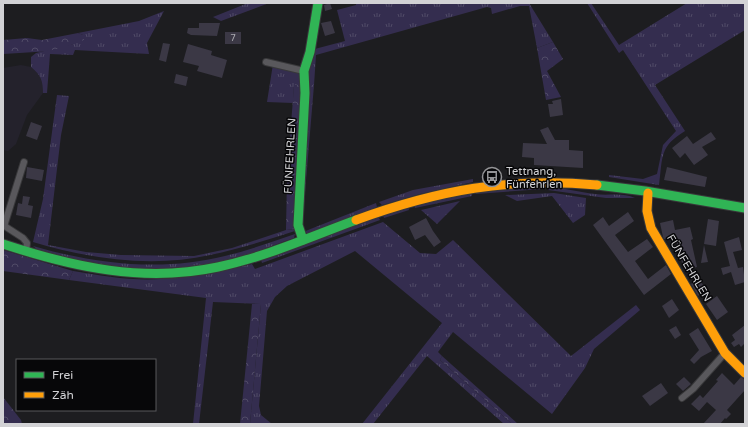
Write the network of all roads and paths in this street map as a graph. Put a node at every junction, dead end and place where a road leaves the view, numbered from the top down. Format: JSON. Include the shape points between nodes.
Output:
{"nodes":[{"id":1,"x":318,"y":3,"type":"edge"},
{"id":2,"x":266,"y":62,"type":"dead end"},
{"id":3,"x":304,"y":71,"type":"junction"},
{"id":4,"x":24,"y":162,"type":"dead end"},
{"id":5,"x":648,"y":193,"type":"junction"},
{"id":6,"x":745,"y":208,"type":"edge"},
{"id":7,"x":3,"y":225,"type":"edge"},
{"id":8,"x":304,"y":240,"type":"junction"},
{"id":9,"x":3,"y":244,"type":"edge"},
{"id":10,"x":26,"y":252,"type":"junction"},
{"id":11,"x":725,"y":353,"type":"junction"},
{"id":12,"x":745,"y":373,"type":"edge"},
{"id":13,"x":682,"y":398,"type":"dead end"}],
"edges":[{"from":1,"to":3,"type":"main road","name":"FÜNFEHRLEN","via":[[310,52]]},
{"from":2,"to":3,"type":"street"},
{"from":3,"to":8,"type":"main road","name":"FÜNFEHRLEN","via":[[298,225]]},
{"from":4,"to":7,"type":"street"},
{"from":5,"to":6,"type":"main road"},
{"from":5,"to":8,"type":"main road","via":[[563,183],[524,182],[477,187],[410,202]]},
{"from":5,"to":11,"type":"main road","name":"FÜNFEHRLEN","via":[[647,211],[651,228]]},
{"from":7,"to":10,"type":"street","via":[[23,238],[27,243]]},
{"from":8,"to":10,"type":"main road","via":[[237,263],[172,274],[101,271]]},
{"from":9,"to":10,"type":"main road"},
{"from":11,"to":12,"type":"main road","name":"FÜNFEHRLEN"},
{"from":11,"to":13,"type":"street"}]}
